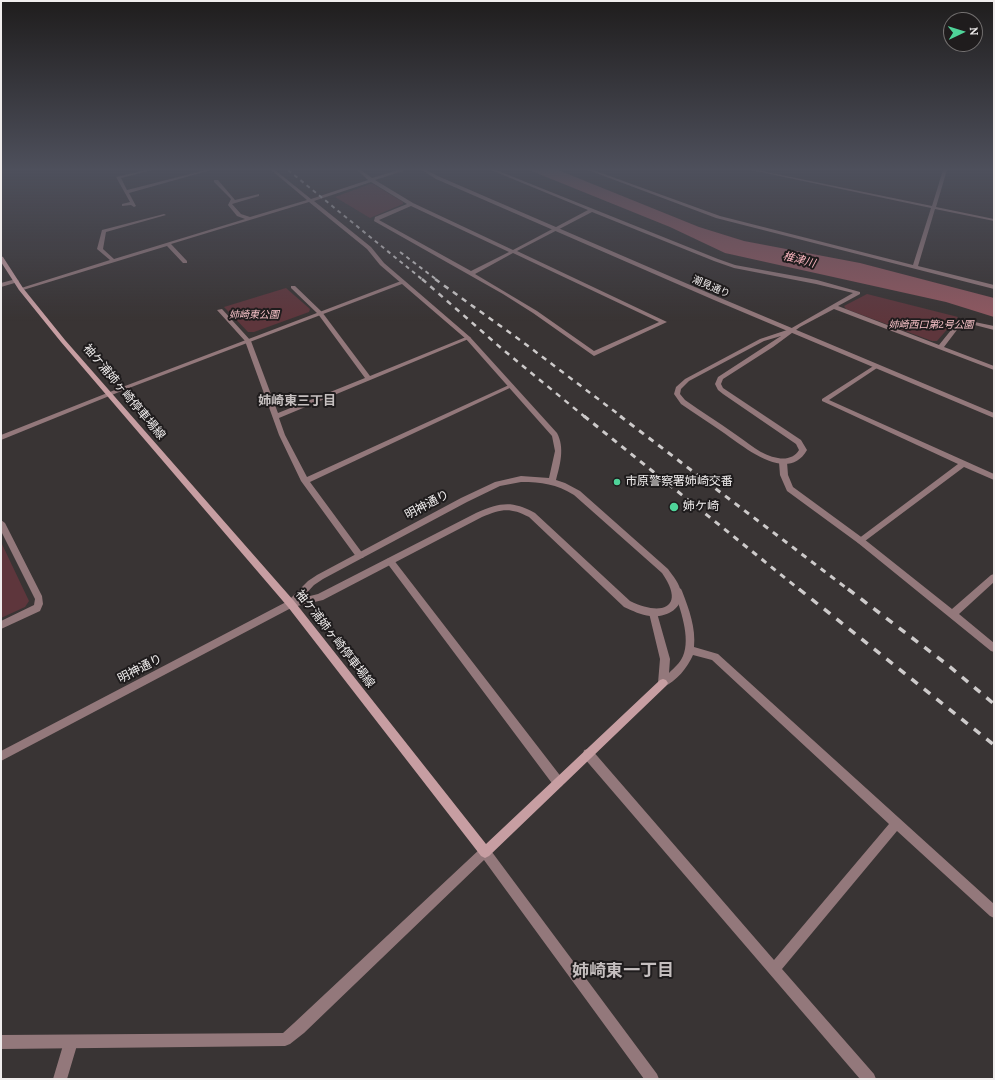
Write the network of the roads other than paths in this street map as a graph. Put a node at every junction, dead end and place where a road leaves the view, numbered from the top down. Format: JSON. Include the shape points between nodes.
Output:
{"nodes":[{"id":1,"x":142,"y":220,"type":"edge"},
{"id":2,"x":245,"y":220,"type":"edge"},
{"id":3,"x":336,"y":220,"type":"edge"},
{"id":4,"x":377,"y":220,"type":"edge"},
{"id":5,"x":447,"y":220,"type":"edge"},
{"id":6,"x":533,"y":220,"type":"edge"},
{"id":7,"x":573,"y":220,"type":"edge"},
{"id":8,"x":618,"y":220,"type":"edge"},
{"id":9,"x":728,"y":220,"type":"edge"},
{"id":10,"x":928,"y":220,"type":"edge"},
{"id":11,"x":555,"y":230,"type":"junction"},
{"id":12,"x":168,"y":244,"type":"junction"},
{"id":13,"x":514,"y":251,"type":"junction"},
{"id":14,"x":1,"y":258,"type":"edge"},
{"id":15,"x":114,"y":261,"type":"junction"},
{"id":16,"x":185,"y":262,"type":"dead end"},
{"id":17,"x":915,"y":267,"type":"junction"},
{"id":18,"x":470,"y":274,"type":"junction"},
{"id":19,"x":16,"y":281,"type":"junction"},
{"id":20,"x":403,"y":282,"type":"junction"},
{"id":21,"x":1,"y":285,"type":"edge"},
{"id":22,"x":293,"y":287,"type":"dead end"},
{"id":23,"x":994,"y":287,"type":"edge"},
{"id":24,"x":21,"y":289,"type":"junction"},
{"id":25,"x":835,"y":307,"type":"junction"},
{"id":26,"x":220,"y":310,"type":"dead end"},
{"id":27,"x":320,"y":313,"type":"junction"},
{"id":28,"x":994,"y":328,"type":"edge"},
{"id":29,"x":790,"y":331,"type":"junction"},
{"id":30,"x":468,"y":338,"type":"junction"},
{"id":31,"x":248,"y":341,"type":"junction"},
{"id":32,"x":940,"y":347,"type":"junction"},
{"id":33,"x":875,"y":367,"type":"junction"},
{"id":34,"x":994,"y":368,"type":"edge"},
{"id":35,"x":368,"y":378,"type":"junction"},
{"id":36,"x":510,"y":386,"type":"junction"},
{"id":37,"x":108,"y":394,"type":"junction"},
{"id":38,"x":994,"y":416,"type":"edge"},
{"id":39,"x":275,"y":417,"type":"junction"},
{"id":40,"x":1,"y":438,"type":"edge"},
{"id":41,"x":783,"y":462,"type":"junction"},
{"id":42,"x":964,"y":463,"type":"junction"},
{"id":43,"x":994,"y":477,"type":"edge"},
{"id":44,"x":552,"y":480,"type":"junction"},
{"id":45,"x":305,"y":481,"type":"junction"},
{"id":46,"x":1,"y":523,"type":"edge"},
{"id":47,"x":861,"y":541,"type":"junction"},
{"id":48,"x":360,"y":556,"type":"junction"},
{"id":49,"x":390,"y":561,"type":"junction"},
{"id":50,"x":994,"y":577,"type":"edge"},
{"id":51,"x":678,"y":590,"type":"junction"},
{"id":52,"x":291,"y":604,"type":"junction"},
{"id":53,"x":653,"y":613,"type":"junction"},
{"id":54,"x":953,"y":614,"type":"junction"},
{"id":55,"x":1,"y":625,"type":"edge"},
{"id":56,"x":994,"y":648,"type":"edge"},
{"id":57,"x":690,"y":650,"type":"junction"},
{"id":58,"x":663,"y":683,"type":"junction"},
{"id":59,"x":588,"y":754,"type":"junction"},
{"id":60,"x":1,"y":756,"type":"edge"},
{"id":61,"x":558,"y":782,"type":"junction"},
{"id":62,"x":898,"y":823,"type":"junction"},
{"id":63,"x":485,"y":852,"type":"junction"},
{"id":64,"x":994,"y":912,"type":"edge"},
{"id":65,"x":774,"y":969,"type":"junction"},
{"id":66,"x":1,"y":1042,"type":"edge"},
{"id":67,"x":71,"y":1042,"type":"junction"},
{"id":68,"x":60,"y":1079,"type":"edge"},
{"id":69,"x":652,"y":1079,"type":"edge"},
{"id":70,"x":869,"y":1079,"type":"edge"}],
"edges":[{"from":1,"to":15,"type":"street","via":[[104,230],[100,248]]},
{"from":2,"to":12,"type":"street"},
{"from":3,"to":20,"type":"street","via":[[369,248],[382,264]]},
{"from":4,"to":18,"type":"street"},
{"from":5,"to":13,"type":"street"},
{"from":6,"to":11,"type":"street","name":"潮見通り"},
{"from":7,"to":11,"type":"street"},
{"from":8,"to":25,"type":"street","via":[[734,266],[817,282],[858,293]]},
{"from":9,"to":17,"type":"street"},
{"from":10,"to":17,"type":"street"},
{"from":11,"to":13,"type":"street"},
{"from":11,"to":29,"type":"street","name":"潮見通り"},
{"from":12,"to":15,"type":"street"},
{"from":12,"to":16,"type":"street"},
{"from":13,"to":18,"type":"street"},
{"from":13,"to":18,"type":"street","via":[[664,322],[594,354],[535,312]]},
{"from":14,"to":19,"type":"main road","name":"袖ケ浦姉ヶ崎停車場線"},
{"from":15,"to":24,"type":"street"},
{"from":17,"to":23,"type":"street"},
{"from":19,"to":21,"type":"street"},
{"from":19,"to":24,"type":"main road","name":"袖ケ浦姉ヶ崎停車場線"},
{"from":20,"to":27,"type":"street"},
{"from":20,"to":30,"type":"street"},
{"from":22,"to":27,"type":"street"},
{"from":24,"to":37,"type":"main road","name":"袖ケ浦姉ヶ崎停車場線"},
{"from":25,"to":29,"type":"street"},
{"from":25,"to":32,"type":"street"},
{"from":26,"to":31,"type":"street"},
{"from":27,"to":31,"type":"street"},
{"from":27,"to":35,"type":"street"},
{"from":28,"to":32,"type":"street","via":[[962,320]]},
{"from":29,"to":33,"type":"street","name":"潮見通り"},
{"from":29,"to":41,"type":"street","via":[[720,378],[718,384],[725,393],[799,442],[803,450],[801,455]]},
{"from":29,"to":41,"type":"street","via":[[762,340],[687,380],[678,388],[677,394],[683,402],[755,450],[772,460]]},
{"from":30,"to":35,"type":"street"},
{"from":30,"to":36,"type":"street"},
{"from":31,"to":37,"type":"street"},
{"from":31,"to":39,"type":"street"},
{"from":32,"to":34,"type":"street"},
{"from":33,"to":38,"type":"street","name":"潮見通り"},
{"from":33,"to":42,"type":"street","via":[[824,400]]},
{"from":35,"to":39,"type":"street"},
{"from":36,"to":44,"type":"street","via":[[558,441]]},
{"from":36,"to":45,"type":"street"},
{"from":37,"to":40,"type":"street"},
{"from":37,"to":52,"type":"main road","name":"袖ケ浦姉ヶ崎停車場線"},
{"from":39,"to":45,"type":"street"},
{"from":41,"to":47,"type":"street","via":[[784,475],[790,488]]},
{"from":42,"to":43,"type":"street"},
{"from":42,"to":47,"type":"street"},
{"from":44,"to":48,"type":"street","name":"明神通り","via":[[521,479],[498,484]]},
{"from":44,"to":51,"type":"street","via":[[577,493],[665,571],[673,579]]},
{"from":45,"to":48,"type":"street"},
{"from":46,"to":55,"type":"street","via":[[39,599],[39,604],[37,608]]},
{"from":47,"to":54,"type":"street"},
{"from":48,"to":52,"type":"street","name":"明神通り","via":[[311,583]]},
{"from":49,"to":52,"type":"street","name":"明神通り","via":[[320,597]]},
{"from":49,"to":53,"type":"street","name":"明神通り","via":[[479,515],[507,506],[519,508],[532,516],[627,604],[638,611]]},
{"from":49,"to":61,"type":"street"},
{"from":50,"to":54,"type":"street"},
{"from":51,"to":53,"type":"street","via":[[670,609]]},
{"from":51,"to":57,"type":"street","via":[[685,612]]},
{"from":52,"to":60,"type":"street","name":"明神通り"},
{"from":52,"to":63,"type":"main road","name":"袖ケ浦姉ヶ崎停車場線"},
{"from":53,"to":58,"type":"street","via":[[665,659]]},
{"from":54,"to":56,"type":"street"},
{"from":57,"to":58,"type":"street","via":[[679,670]]},
{"from":57,"to":62,"type":"street","via":[[715,657]]},
{"from":58,"to":59,"type":"main road"},
{"from":59,"to":61,"type":"main road"},
{"from":59,"to":65,"type":"street"},
{"from":61,"to":63,"type":"main road"},
{"from":62,"to":64,"type":"street"},
{"from":62,"to":65,"type":"street"},
{"from":63,"to":67,"type":"street","via":[[300,1028],[285,1039]]},
{"from":63,"to":69,"type":"street"},
{"from":65,"to":70,"type":"street"},
{"from":66,"to":67,"type":"street"},
{"from":67,"to":68,"type":"street"}]}
